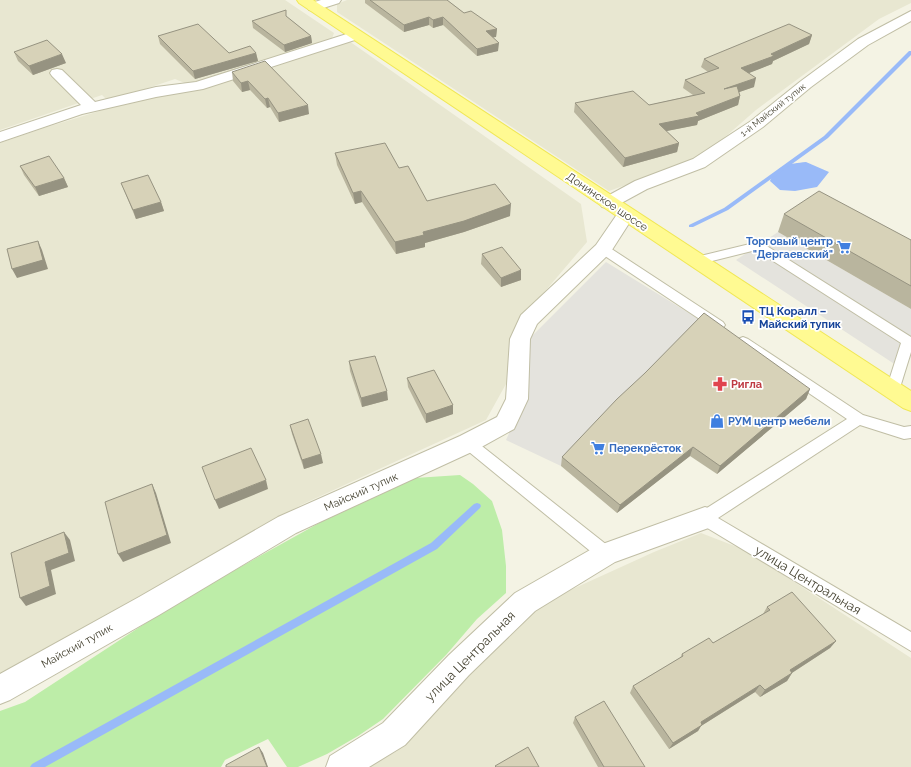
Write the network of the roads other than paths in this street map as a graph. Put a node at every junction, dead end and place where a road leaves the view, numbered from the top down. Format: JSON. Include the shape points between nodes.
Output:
{"nodes":[{"id":1,"x":334,"y":0,"type":"edge"},
{"id":2,"x":309,"y":3,"type":"edge"},
{"id":3,"x":911,"y":15,"type":"edge"},
{"id":4,"x":356,"y":35,"type":"junction"},
{"id":5,"x":57,"y":73,"type":"dead end"},
{"id":6,"x":92,"y":108,"type":"junction"},
{"id":7,"x":0,"y":137,"type":"edge"},
{"id":8,"x":617,"y":208,"type":"junction"},
{"id":9,"x":604,"y":248,"type":"junction"},
{"id":10,"x":696,"y":261,"type":"junction"},
{"id":11,"x":893,"y":390,"type":"junction"},
{"id":12,"x":911,"y":402,"type":"edge"},
{"id":13,"x":858,"y":419,"type":"junction"},
{"id":14,"x":909,"y":434,"type":"edge"},
{"id":15,"x":468,"y":443,"type":"junction"},
{"id":16,"x":705,"y":518,"type":"junction"},
{"id":17,"x":606,"y":554,"type":"junction"},
{"id":18,"x":911,"y":642,"type":"edge"},
{"id":19,"x":0,"y":690,"type":"edge"},
{"id":20,"x":341,"y":767,"type":"edge"}],
"edges":[{"from":1,"to":2,"type":"street"},
{"from":2,"to":4,"type":"main road","name":"Донинское шоссе"},
{"from":3,"to":8,"type":"street","name":"1-й Майский тупик","via":[[863,42],[757,124],[699,163],[641,185]]},
{"from":4,"to":6,"type":"street","via":[[198,86],[156,92]]},
{"from":4,"to":8,"type":"main road","name":"Донинское шоссе"},
{"from":5,"to":6,"type":"street"},
{"from":6,"to":7,"type":"street"},
{"from":8,"to":9,"type":"street","name":"Майский тупик"},
{"from":8,"to":10,"type":"main road","name":"Донинское шоссе"},
{"from":9,"to":13,"type":"lane"},
{"from":9,"to":15,"type":"street","name":"Майский тупик","via":[[528,320],[520,339],[517,398],[506,423]]},
{"from":10,"to":11,"type":"main road","name":"Донинское шоссе"},
{"from":10,"to":11,"type":"lane","via":[[758,246],[908,341]]},
{"from":11,"to":12,"type":"main road","name":"Донинское шоссе"},
{"from":13,"to":14,"type":"lane"},
{"from":13,"to":16,"type":"lane"},
{"from":15,"to":17,"type":"lane"},
{"from":15,"to":19,"type":"street","name":"Майский тупик","via":[[286,525]]},
{"from":16,"to":17,"type":"street","name":"улица Центральная"},
{"from":16,"to":18,"type":"lane","name":"улица Центральная"},
{"from":17,"to":20,"type":"street","name":"улица Центральная","via":[[525,602],[459,665],[394,734]]}]}
